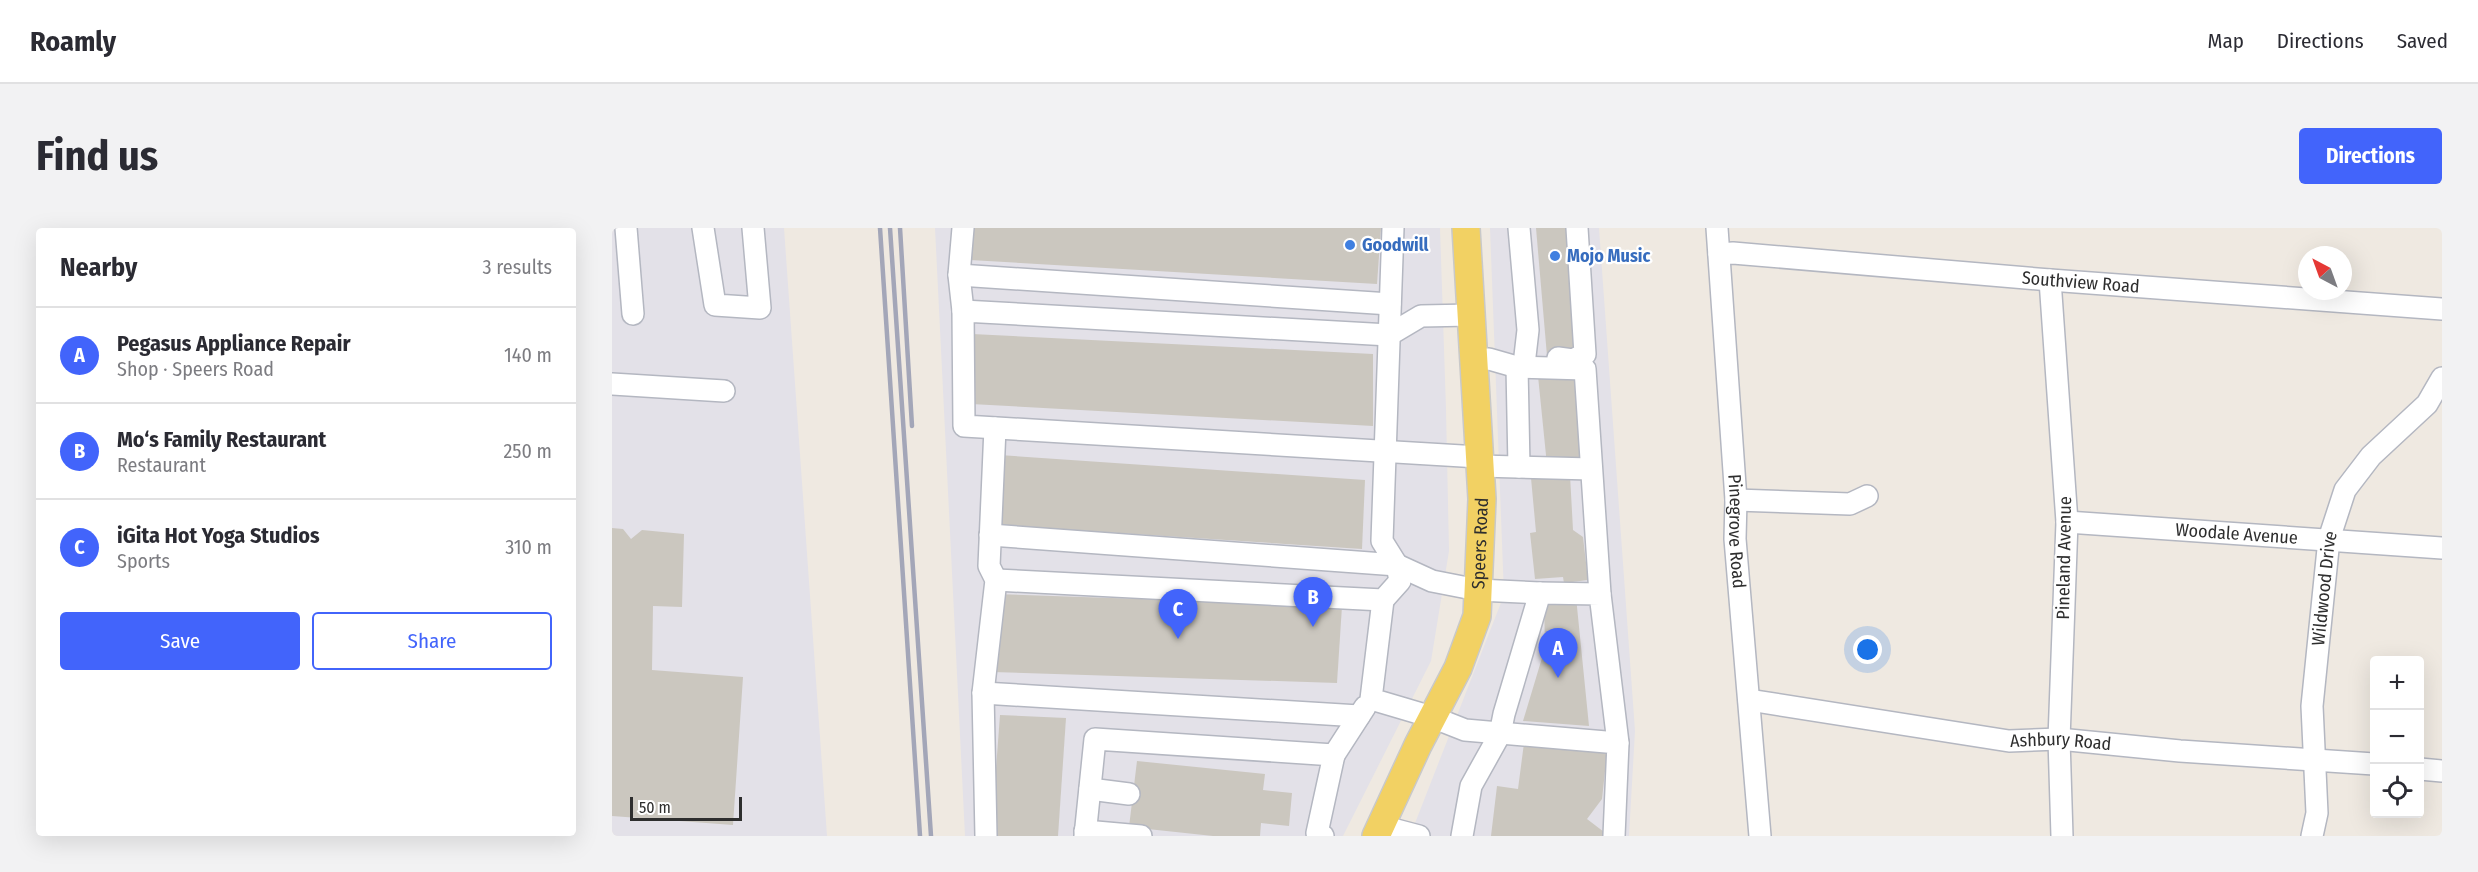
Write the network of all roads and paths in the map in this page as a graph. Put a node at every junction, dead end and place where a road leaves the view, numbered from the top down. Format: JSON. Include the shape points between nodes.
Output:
{"nodes":[{"id":1,"x":626,"y":228,"type":"edge"},
{"id":2,"x":703,"y":228,"type":"edge"},
{"id":3,"x":753,"y":228,"type":"edge"},
{"id":4,"x":963,"y":228,"type":"edge"},
{"id":5,"x":1393,"y":228,"type":"edge"},
{"id":6,"x":1466,"y":228,"type":"edge"},
{"id":7,"x":1519,"y":228,"type":"edge"},
{"id":8,"x":1577,"y":228,"type":"edge"},
{"id":9,"x":1717,"y":228,"type":"edge"},
{"id":10,"x":1719,"y":254,"type":"junction"},
{"id":11,"x":959,"y":274,"type":"junction"},
{"id":12,"x":2050,"y":280,"type":"junction"},
{"id":13,"x":1390,"y":304,"type":"junction"},
{"id":14,"x":2442,"y":309,"type":"edge"},
{"id":15,"x":963,"y":311,"type":"junction"},
{"id":16,"x":633,"y":314,"type":"dead end"},
{"id":17,"x":1471,"y":315,"type":"junction"},
{"id":18,"x":1389,"y":335,"type":"junction"},
{"id":19,"x":1481,"y":360,"type":"junction"},
{"id":20,"x":1521,"y":362,"type":"junction"},
{"id":21,"x":2442,"y":378,"type":"edge"},
{"id":22,"x":612,"y":384,"type":"edge"},
{"id":23,"x":724,"y":391,"type":"dead end"},
{"id":24,"x":995,"y":428,"type":"junction"},
{"id":25,"x":1386,"y":452,"type":"junction"},
{"id":26,"x":1479,"y":462,"type":"junction"},
{"id":27,"x":1519,"y":467,"type":"junction"},
{"id":28,"x":1591,"y":468,"type":"junction"},
{"id":29,"x":1867,"y":496,"type":"dead end"},
{"id":30,"x":1736,"y":500,"type":"junction"},
{"id":31,"x":2067,"y":522,"type":"junction"},
{"id":32,"x":990,"y":535,"type":"junction"},
{"id":33,"x":2329,"y":539,"type":"junction"},
{"id":34,"x":2442,"y":548,"type":"edge"},
{"id":35,"x":1397,"y":565,"type":"junction"},
{"id":36,"x":996,"y":580,"type":"junction"},
{"id":37,"x":1478,"y":590,"type":"junction"},
{"id":38,"x":1540,"y":593,"type":"junction"},
{"id":39,"x":1600,"y":594,"type":"junction"},
{"id":40,"x":1383,"y":600,"type":"junction"},
{"id":41,"x":983,"y":693,"type":"junction"},
{"id":42,"x":1749,"y":700,"type":"junction"},
{"id":43,"x":1365,"y":707,"type":"junction"},
{"id":44,"x":1432,"y":717,"type":"junction"},
{"id":45,"x":1500,"y":734,"type":"junction"},
{"id":46,"x":2060,"y":739,"type":"junction"},
{"id":47,"x":1618,"y":743,"type":"junction"},
{"id":48,"x":1334,"y":754,"type":"junction"},
{"id":49,"x":2315,"y":759,"type":"junction"},
{"id":50,"x":2370,"y":764,"type":"edge"},
{"id":51,"x":2424,"y":769,"type":"edge"},
{"id":52,"x":2442,"y":771,"type":"edge"},
{"id":53,"x":1090,"y":789,"type":"junction"},
{"id":54,"x":1130,"y":794,"type":"dead end"},
{"id":55,"x":1378,"y":831,"type":"edge"},
{"id":56,"x":1085,"y":833,"type":"edge"},
{"id":57,"x":1318,"y":835,"type":"edge"},
{"id":58,"x":986,"y":836,"type":"edge"},
{"id":59,"x":1141,"y":836,"type":"edge"},
{"id":60,"x":1419,"y":836,"type":"edge"},
{"id":61,"x":1462,"y":836,"type":"edge"},
{"id":62,"x":1614,"y":836,"type":"edge"},
{"id":63,"x":1760,"y":836,"type":"edge"},
{"id":64,"x":2062,"y":836,"type":"edge"},
{"id":65,"x":2312,"y":836,"type":"edge"}],
"edges":[{"from":1,"to":16,"type":"street"},
{"from":2,"to":3,"type":"street","via":[[715,305],[760,308]]},
{"from":4,"to":11,"type":"street"},
{"from":5,"to":13,"type":"street"},
{"from":6,"to":17,"type":"main road","name":"Speers Road"},
{"from":7,"to":20,"type":"street","via":[[1528,330]]},
{"from":8,"to":20,"type":"street","via":[[1585,354],[1574,360]]},
{"from":9,"to":10,"type":"street","name":"Pinegrove Road"},
{"from":10,"to":12,"type":"street","name":"Southview Road"},
{"from":10,"to":30,"type":"street","name":"Pinegrove Road"},
{"from":11,"to":13,"type":"street"},
{"from":11,"to":15,"type":"street"},
{"from":12,"to":14,"type":"street","name":"Southview Road"},
{"from":12,"to":31,"type":"street","name":"Pineland Avenue"},
{"from":13,"to":18,"type":"street"},
{"from":15,"to":18,"type":"street"},
{"from":15,"to":24,"type":"street","via":[[964,426]]},
{"from":17,"to":18,"type":"street","via":[[1421,316]]},
{"from":17,"to":19,"type":"main road","name":"Speers Road"},
{"from":18,"to":25,"type":"street"},
{"from":19,"to":20,"type":"street"},
{"from":19,"to":26,"type":"main road","name":"Speers Road"},
{"from":20,"to":27,"type":"street"},
{"from":20,"to":28,"type":"street","via":[[1585,369]]},
{"from":21,"to":33,"type":"street","name":"Wildwood Drive","via":[[2427,404],[2371,456],[2345,490]]},
{"from":22,"to":23,"type":"street"},
{"from":24,"to":25,"type":"street"},
{"from":24,"to":32,"type":"street"},
{"from":25,"to":26,"type":"street"},
{"from":25,"to":35,"type":"street","via":[[1383,541]]},
{"from":26,"to":27,"type":"street"},
{"from":26,"to":37,"type":"main road","name":"Speers Road","via":[[1482,499]]},
{"from":27,"to":28,"type":"street"},
{"from":28,"to":39,"type":"street"},
{"from":29,"to":30,"type":"street","via":[[1850,504]]},
{"from":30,"to":42,"type":"street","name":"Pinegrove Road","via":[[1735,539]]},
{"from":31,"to":33,"type":"street","name":"Woodale Avenue"},
{"from":31,"to":46,"type":"street","name":"Pineland Avenue"},
{"from":32,"to":35,"type":"street"},
{"from":32,"to":36,"type":"street","via":[[989,566]]},
{"from":33,"to":34,"type":"street","name":"Woodale Avenue"},
{"from":33,"to":49,"type":"street","name":"Wildwood Drive","via":[[2312,706]]},
{"from":35,"to":37,"type":"street","via":[[1431,581]]},
{"from":35,"to":40,"type":"street","via":[[1400,581]]},
{"from":36,"to":40,"type":"street"},
{"from":36,"to":41,"type":"street"},
{"from":37,"to":38,"type":"street"},
{"from":37,"to":44,"type":"main road","name":"Speers Road","via":[[1477,616],[1458,668]]},
{"from":38,"to":39,"type":"street"},
{"from":38,"to":45,"type":"street"},
{"from":39,"to":47,"type":"street"},
{"from":40,"to":43,"type":"street"},
{"from":41,"to":43,"type":"street"},
{"from":41,"to":58,"type":"street"},
{"from":42,"to":46,"type":"street","name":"Ashbury Road","via":[[2009,741]]},
{"from":42,"to":63,"type":"street","name":"Pinegrove Road"},
{"from":43,"to":44,"type":"street"},
{"from":43,"to":48,"type":"street"},
{"from":44,"to":45,"type":"street","via":[[1465,730]]},
{"from":44,"to":55,"type":"main road","name":"Speers Road"},
{"from":45,"to":47,"type":"street"},
{"from":45,"to":61,"type":"street","via":[[1471,786]]},
{"from":46,"to":49,"type":"street","name":"Ashbury Road"},
{"from":46,"to":64,"type":"street","name":"Pineland Avenue"},
{"from":47,"to":62,"type":"street"},
{"from":48,"to":53,"type":"street","via":[[1095,739]]},
{"from":48,"to":57,"type":"street"},
{"from":49,"to":50,"type":"street","name":"Ashbury Road"},
{"from":49,"to":65,"type":"street","name":"Wildwood Drive","via":[[2317,813]]},
{"from":51,"to":52,"type":"street"},
{"from":53,"to":54,"type":"street"},
{"from":53,"to":56,"type":"street"},
{"from":55,"to":60,"type":"street"},
{"from":56,"to":59,"type":"street"}]}
